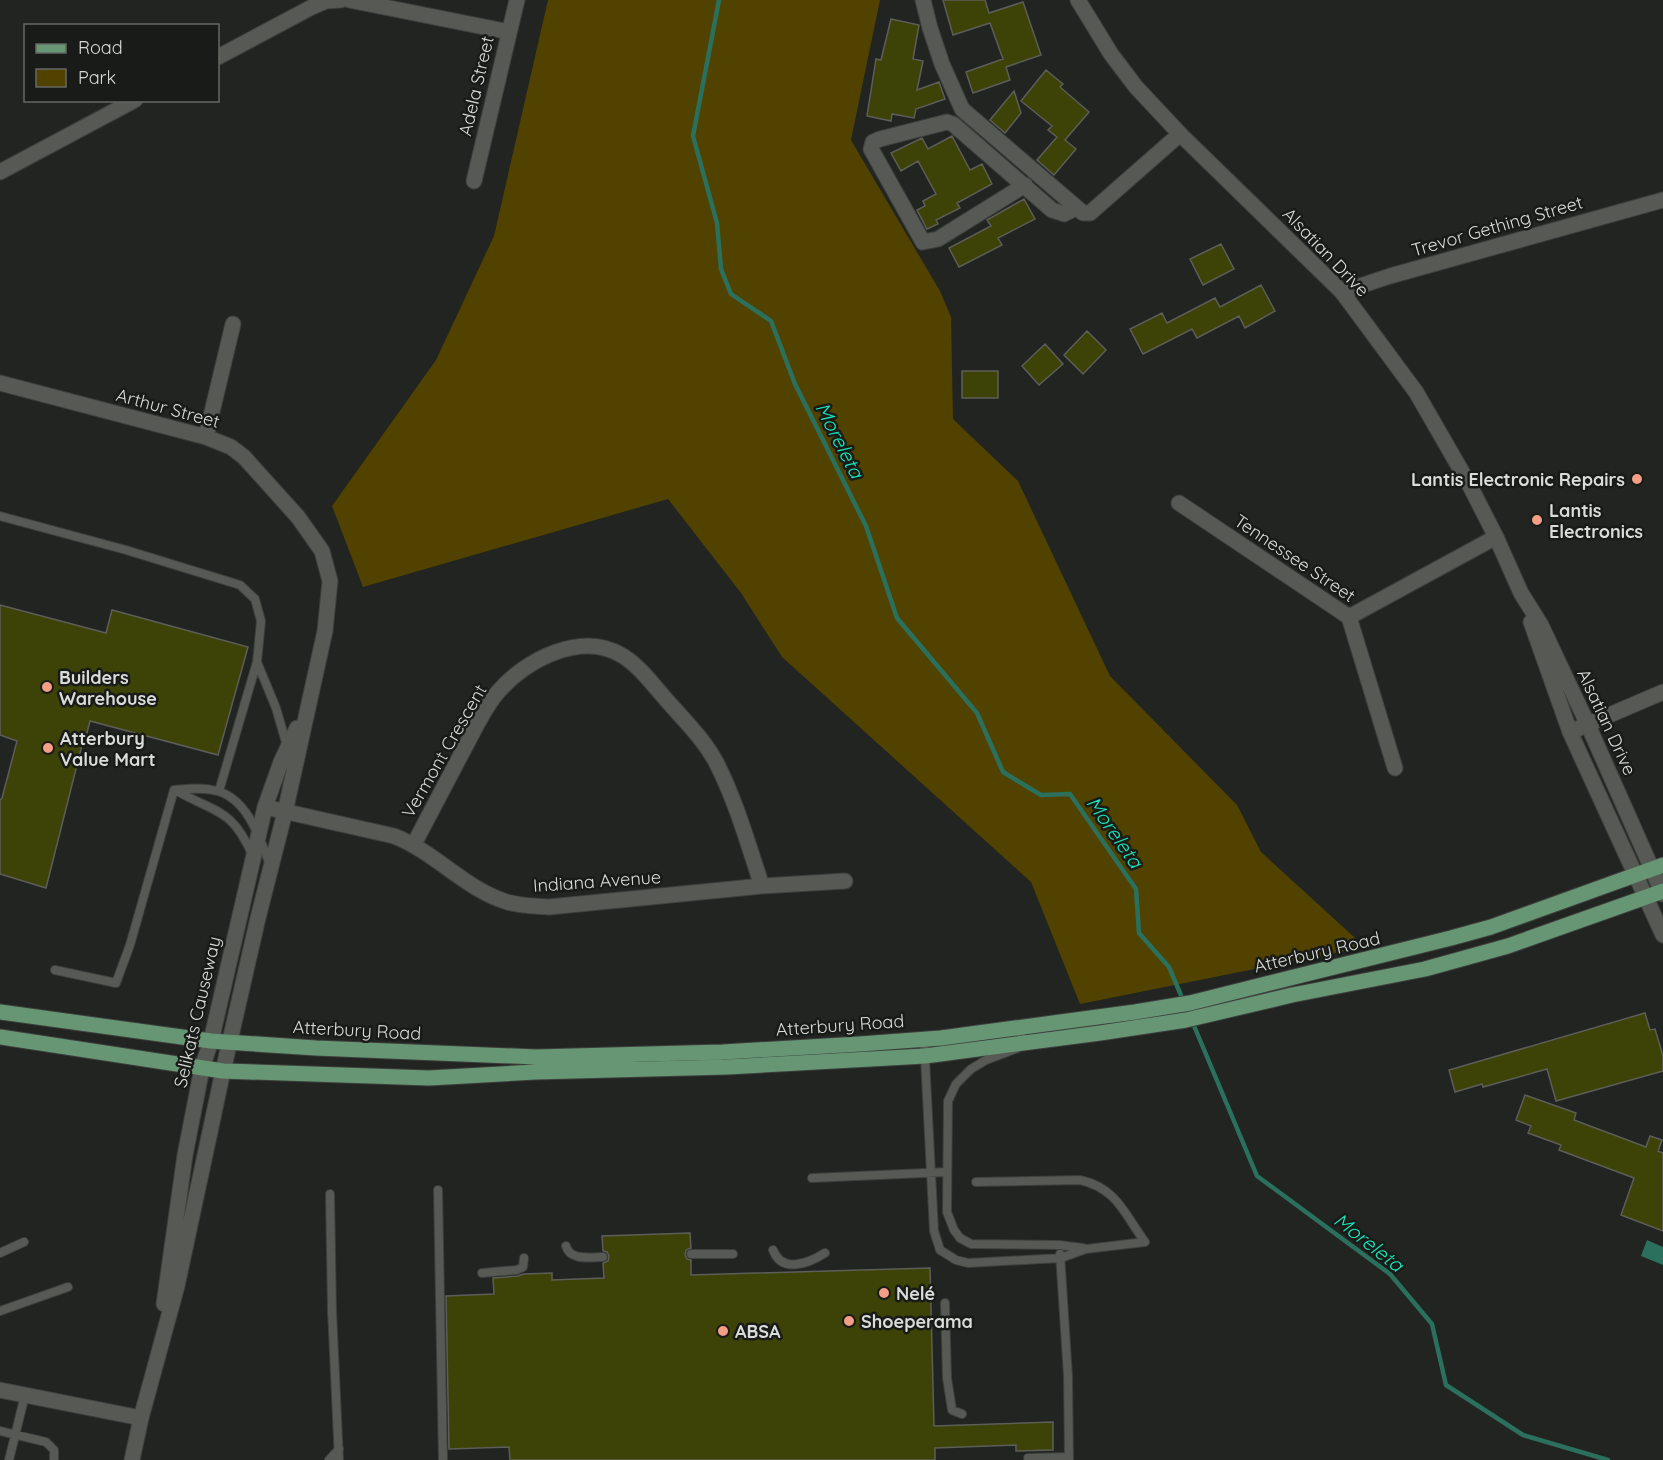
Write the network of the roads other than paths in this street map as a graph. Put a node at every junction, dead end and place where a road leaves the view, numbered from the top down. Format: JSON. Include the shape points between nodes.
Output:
{"nodes":[{"id":1,"x":341,"y":0,"type":"edge"},
{"id":2,"x":349,"y":0,"type":"edge"},
{"id":3,"x":517,"y":0,"type":"edge"},
{"id":4,"x":923,"y":0,"type":"edge"},
{"id":5,"x":1078,"y":0,"type":"edge"},
{"id":6,"x":509,"y":32,"type":"junction"},
{"id":7,"x":219,"y":56,"type":"edge"},
{"id":8,"x":131,"y":102,"type":"edge"},
{"id":9,"x":1180,"y":134,"type":"junction"},
{"id":10,"x":0,"y":172,"type":"edge"},
{"id":11,"x":474,"y":181,"type":"dead end"},
{"id":12,"x":1025,"y":186,"type":"junction"},
{"id":13,"x":1663,"y":200,"type":"edge"},
{"id":14,"x":1083,"y":211,"type":"junction"},
{"id":15,"x":1342,"y":292,"type":"junction"},
{"id":16,"x":233,"y":324,"type":"dead end"},
{"id":17,"x":0,"y":383,"type":"edge"},
{"id":18,"x":206,"y":437,"type":"junction"},
{"id":19,"x":1179,"y":503,"type":"dead end"},
{"id":20,"x":0,"y":516,"type":"edge"},
{"id":21,"x":1496,"y":537,"type":"junction"},
{"id":22,"x":330,"y":581,"type":"joint"},
{"id":23,"x":1521,"y":593,"type":"junction"},
{"id":24,"x":1349,"y":616,"type":"junction"},
{"id":25,"x":257,"y":662,"type":"junction"},
{"id":26,"x":1663,"y":692,"type":"edge"},
{"id":27,"x":308,"y":707,"type":"junction"},
{"id":28,"x":1588,"y":725,"type":"junction"},
{"id":29,"x":1570,"y":732,"type":"junction"},
{"id":30,"x":288,"y":748,"type":"junction"},
{"id":31,"x":1395,"y":768,"type":"dead end"},
{"id":32,"x":174,"y":790,"type":"junction"},
{"id":33,"x":219,"y":791,"type":"junction"},
{"id":34,"x":265,"y":807,"type":"junction"},
{"id":35,"x":285,"y":812,"type":"junction"},
{"id":36,"x":259,"y":835,"type":"junction"},
{"id":37,"x":414,"y":844,"type":"junction"},
{"id":38,"x":253,"y":857,"type":"junction"},
{"id":39,"x":271,"y":868,"type":"junction"},
{"id":40,"x":1657,"y":868,"type":"edge"},
{"id":41,"x":1636,"y":876,"type":"junction"},
{"id":42,"x":845,"y":881,"type":"dead end"},
{"id":43,"x":762,"y":886,"type":"junction"},
{"id":44,"x":1663,"y":892,"type":"edge"},
{"id":45,"x":1645,"y":898,"type":"junction"},
{"id":46,"x":1663,"y":935,"type":"edge"},
{"id":47,"x":55,"y":970,"type":"dead end"},
{"id":48,"x":0,"y":1012,"type":"edge"},
{"id":49,"x":1136,"y":1019,"type":"junction"},
{"id":50,"x":1020,"y":1028,"type":"junction"},
{"id":51,"x":0,"y":1037,"type":"edge"},
{"id":52,"x":924,"y":1039,"type":"junction"},
{"id":53,"x":211,"y":1041,"type":"junction"},
{"id":54,"x":230,"y":1042,"type":"junction"},
{"id":55,"x":1022,"y":1044,"type":"junction"},
{"id":56,"x":925,"y":1056,"type":"junction"},
{"id":57,"x":202,"y":1068,"type":"junction"},
{"id":58,"x":223,"y":1071,"type":"junction"},
{"id":59,"x":947,"y":1172,"type":"junction"},
{"id":60,"x":931,"y":1174,"type":"junction"},
{"id":61,"x":813,"y":1178,"type":"dead end"},
{"id":62,"x":976,"y":1182,"type":"dead end"},
{"id":63,"x":438,"y":1190,"type":"dead end"},
{"id":64,"x":330,"y":1194,"type":"dead end"},
{"id":65,"x":24,"y":1242,"type":"dead end"},
{"id":66,"x":1059,"y":1245,"type":"junction"},
{"id":67,"x":566,"y":1246,"type":"dead end"},
{"id":68,"x":1086,"y":1249,"type":"junction"},
{"id":69,"x":773,"y":1250,"type":"dead end"},
{"id":70,"x":825,"y":1253,"type":"dead end"},
{"id":71,"x":0,"y":1254,"type":"edge"},
{"id":72,"x":691,"y":1254,"type":"dead end"},
{"id":73,"x":733,"y":1254,"type":"dead end"},
{"id":74,"x":603,"y":1257,"type":"dead end"},
{"id":75,"x":524,"y":1258,"type":"dead end"},
{"id":76,"x":1061,"y":1258,"type":"junction"},
{"id":77,"x":482,"y":1273,"type":"dead end"},
{"id":78,"x":68,"y":1287,"type":"dead end"},
{"id":79,"x":945,"y":1303,"type":"dead end"},
{"id":80,"x":0,"y":1311,"type":"edge"},
{"id":81,"x":163,"y":1337,"type":"junction"},
{"id":82,"x":0,"y":1390,"type":"edge"},
{"id":83,"x":25,"y":1395,"type":"junction"},
{"id":84,"x":962,"y":1414,"type":"dead end"},
{"id":85,"x":141,"y":1418,"type":"junction"},
{"id":86,"x":0,"y":1431,"type":"edge"},
{"id":87,"x":14,"y":1434,"type":"junction"},
{"id":88,"x":339,"y":1449,"type":"junction"},
{"id":89,"x":1028,"y":1458,"type":"dead end"},
{"id":90,"x":1068,"y":1459,"type":"edge"},
{"id":91,"x":9,"y":1460,"type":"edge"},
{"id":92,"x":54,"y":1460,"type":"edge"},
{"id":93,"x":135,"y":1460,"type":"edge"},
{"id":94,"x":329,"y":1460,"type":"edge"},
{"id":95,"x":339,"y":1460,"type":"edge"},
{"id":96,"x":443,"y":1460,"type":"edge"}],
"edges":[{"from":1,"to":7,"type":"street","via":[[312,7]]},
{"from":2,"to":6,"type":"street"},
{"from":3,"to":6,"type":"street","name":"Adela Street"},
{"from":4,"to":14,"type":"street","via":[[942,64],[965,113]]},
{"from":5,"to":9,"type":"street","name":"Alsatian Drive","via":[[1111,54]]},
{"from":6,"to":11,"type":"street","name":"Adela Street"},
{"from":8,"to":10,"type":"street"},
{"from":9,"to":14,"type":"street"},
{"from":9,"to":15,"type":"street","name":"Alsatian Drive"},
{"from":12,"to":12,"type":"street","via":[[938,239],[922,242],[871,149],[873,142],[880,139],[947,122]]},
{"from":12,"to":14,"type":"street","via":[[1052,210],[1064,214]]},
{"from":13,"to":15,"type":"street","name":"Trevor Gething Street"},
{"from":15,"to":21,"type":"street","name":"Alsatian Drive","via":[[1416,392]]},
{"from":16,"to":18,"type":"street"},
{"from":17,"to":18,"type":"street","name":"Arthur Street"},
{"from":18,"to":22,"type":"street","name":"Arthur Street","via":[[244,457],[298,517],[322,551]]},
{"from":19,"to":24,"type":"street","name":"Tennessee Street"},
{"from":20,"to":25,"type":"lane","via":[[240,585],[255,599],[260,613]]},
{"from":21,"to":23,"type":"street","name":"Alsatian Drive"},
{"from":21,"to":24,"type":"street"},
{"from":22,"to":27,"type":"street","name":"Selikats Causeway","via":[[325,631]]},
{"from":23,"to":28,"type":"street","name":"Alsatian Drive","via":[[1541,625]]},
{"from":23,"to":29,"type":"street","name":"Alsatian Drive"},
{"from":24,"to":31,"type":"street","name":"Tennessee Street"},
{"from":25,"to":30,"type":"lane"},
{"from":25,"to":33,"type":"lane"},
{"from":26,"to":28,"type":"street"},
{"from":27,"to":30,"type":"street","name":"Selikats Causeway"},
{"from":27,"to":35,"type":"street","name":"Selikats Causeway"},
{"from":28,"to":29,"type":"street"},
{"from":28,"to":40,"type":"street","name":"Alsatian Drive"},
{"from":29,"to":41,"type":"street","name":"Alsatian Drive"},
{"from":30,"to":34,"type":"street","name":"Selikats Causeway"},
{"from":32,"to":33,"type":"lane"},
{"from":32,"to":38,"type":"lane","via":[[226,815],[237,826]]},
{"from":32,"to":47,"type":"lane","via":[[116,983]]},
{"from":33,"to":36,"type":"lane","via":[[249,817]]},
{"from":34,"to":35,"type":"street","name":"Indiana Avenue"},
{"from":34,"to":36,"type":"street","name":"Selikats Causeway"},
{"from":35,"to":37,"type":"street","name":"Indiana Avenue"},
{"from":35,"to":39,"type":"street","name":"Selikats Causeway"},
{"from":36,"to":38,"type":"street","name":"Selikats Causeway"},
{"from":36,"to":39,"type":"lane"},
{"from":37,"to":43,"type":"street","name":"Indiana Avenue","via":[[483,891],[521,905],[549,907]]},
{"from":37,"to":43,"type":"street","name":"Vermont Crescent","via":[[497,693],[542,658],[563,650],[597,648],[624,656],[705,745],[723,778]]},
{"from":38,"to":53,"type":"street","name":"Selikats Causeway"},
{"from":39,"to":54,"type":"street","name":"Selikats Causeway"},
{"from":40,"to":41,"type":"main road","name":"Atterbury Road"},
{"from":40,"to":44,"type":"street","name":"Alsatian Drive"},
{"from":41,"to":45,"type":"street","name":"Alsatian Drive"},
{"from":41,"to":49,"type":"main road","name":"Atterbury Road","via":[[1461,936]]},
{"from":42,"to":43,"type":"street","name":"Indiana Avenue"},
{"from":44,"to":45,"type":"main road","name":"Atterbury Road"},
{"from":45,"to":46,"type":"street","name":"Alsatian Drive"},
{"from":45,"to":49,"type":"main road","name":"Atterbury Road","via":[[1444,964],[1208,1015]]},
{"from":48,"to":53,"type":"main road","name":"Atterbury Road"},
{"from":49,"to":50,"type":"main road","name":"Atterbury Road"},
{"from":49,"to":55,"type":"main road","name":"Atterbury Road"},
{"from":50,"to":52,"type":"main road","name":"Atterbury Road"},
{"from":50,"to":55,"type":"lane"},
{"from":51,"to":57,"type":"main road","name":"Atterbury Road"},
{"from":52,"to":54,"type":"main road","name":"Atterbury Road","via":[[723,1052],[536,1057]]},
{"from":52,"to":56,"type":"lane"},
{"from":53,"to":54,"type":"main road","name":"Atterbury Road"},
{"from":53,"to":57,"type":"street","name":"Selikats Causeway"},
{"from":54,"to":58,"type":"street","name":"Selikats Causeway"},
{"from":55,"to":56,"type":"main road","name":"Atterbury Road"},
{"from":55,"to":59,"type":"lane","via":[[1015,1051],[971,1069],[951,1093],[947,1111]]},
{"from":56,"to":58,"type":"main road","name":"Atterbury Road","via":[[429,1078]]},
{"from":56,"to":60,"type":"lane"},
{"from":57,"to":58,"type":"main road","name":"Atterbury Road"},
{"from":57,"to":81,"type":"street","name":"Selikats Causeway","via":[[174,1224]]},
{"from":58,"to":81,"type":"street","name":"Selikats Causeway"},
{"from":59,"to":60,"type":"lane"},
{"from":59,"to":66,"type":"lane","via":[[949,1219],[966,1242]]},
{"from":60,"to":61,"type":"lane"},
{"from":60,"to":76,"type":"lane","via":[[935,1238],[947,1255],[968,1263]]},
{"from":62,"to":68,"type":"lane","via":[[1080,1180],[1096,1184],[1122,1208],[1145,1242]]},
{"from":63,"to":96,"type":"lane"},
{"from":64,"to":88,"type":"lane"},
{"from":65,"to":71,"type":"lane"},
{"from":66,"to":68,"type":"lane"},
{"from":66,"to":76,"type":"lane"},
{"from":67,"to":74,"type":"lane","via":[[572,1256]]},
{"from":68,"to":76,"type":"lane"},
{"from":69,"to":70,"type":"lane","via":[[784,1264],[810,1262]]},
{"from":72,"to":73,"type":"lane"},
{"from":75,"to":77,"type":"lane","via":[[520,1269]]},
{"from":76,"to":90,"type":"lane"},
{"from":78,"to":80,"type":"lane"},
{"from":79,"to":84,"type":"lane","via":[[947,1378],[952,1410]]},
{"from":81,"to":85,"type":"street","name":"Selikats Causeway"},
{"from":82,"to":83,"type":"street"},
{"from":83,"to":85,"type":"street"},
{"from":83,"to":87,"type":"lane"},
{"from":85,"to":93,"type":"street","name":"Selikats Causeway"},
{"from":86,"to":87,"type":"lane"},
{"from":87,"to":91,"type":"lane"},
{"from":87,"to":92,"type":"lane","via":[[46,1442],[54,1450]]},
{"from":88,"to":94,"type":"lane"},
{"from":88,"to":95,"type":"lane"},
{"from":89,"to":90,"type":"lane"}]}
